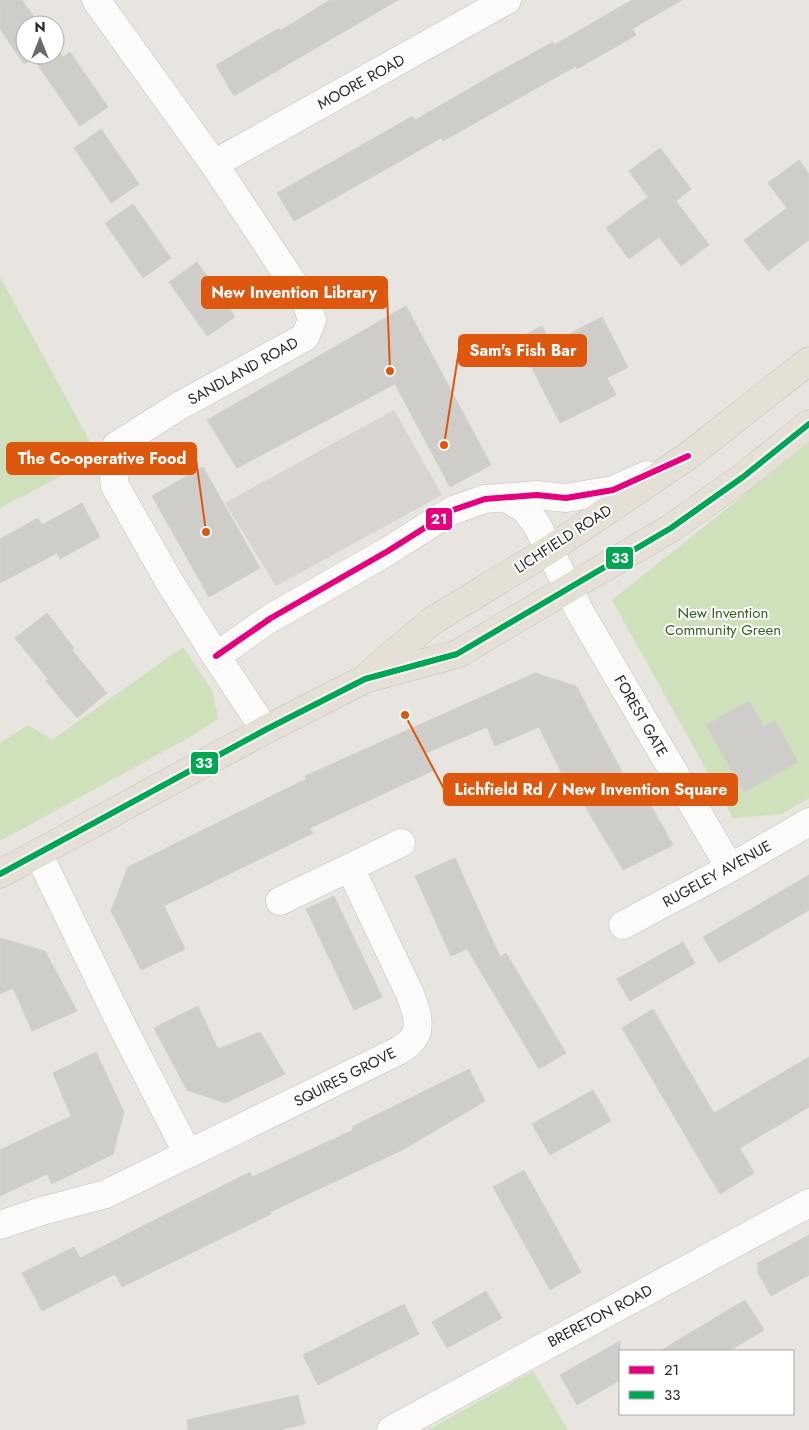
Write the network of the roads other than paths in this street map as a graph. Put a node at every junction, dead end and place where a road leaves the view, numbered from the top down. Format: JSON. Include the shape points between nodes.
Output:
{"nodes":[{"id":1,"x":96,"y":0,"type":"edge"},
{"id":2,"x":507,"y":0,"type":"edge"},
{"id":3,"x":214,"y":164,"type":"junction"},
{"id":4,"x":809,"y":361,"type":"edge"},
{"id":5,"x":809,"y":424,"type":"edge"},
{"id":6,"x":688,"y":456,"type":"junction"},
{"id":7,"x":506,"y":498,"type":"junction"},
{"id":8,"x":549,"y":550,"type":"junction"},
{"id":9,"x":568,"y":590,"type":"junction"},
{"id":10,"x":216,"y":656,"type":"junction"},
{"id":11,"x":364,"y":679,"type":"junction"},
{"id":12,"x":265,"y":730,"type":"junction"},
{"id":13,"x":809,"y":822,"type":"edge"},
{"id":14,"x":401,"y":843,"type":"dead end"},
{"id":15,"x":38,"y":853,"type":"junction"},
{"id":16,"x":350,"y":868,"type":"junction"},
{"id":17,"x":730,"y":868,"type":"junction"},
{"id":18,"x":0,"y":874,"type":"edge"},
{"id":19,"x":280,"y":901,"type":"dead end"},
{"id":20,"x":623,"y":924,"type":"dead end"},
{"id":21,"x":188,"y":1154,"type":"junction"},
{"id":22,"x":809,"y":1202,"type":"edge"},
{"id":23,"x":0,"y":1224,"type":"edge"},
{"id":24,"x":391,"y":1430,"type":"edge"}],
"edges":[{"from":1,"to":3,"type":"street","name":"SANDLAND ROAD"},
{"from":2,"to":3,"type":"street","name":"MOORE ROAD"},
{"from":3,"to":10,"type":"street","name":"SANDLAND ROAD","via":[[307,304],[312,320],[305,337],[179,406],[116,446],[112,464],[115,486]]},
{"from":4,"to":6,"type":"main road","name":"LICHFIELD ROAD"},
{"from":5,"to":9,"type":"main road","name":"LICHFIELD ROAD","via":[[672,528]]},
{"from":6,"to":7,"type":"street","via":[[613,490],[566,498],[537,495]]},
{"from":6,"to":8,"type":"main road","name":"LICHFIELD ROAD"},
{"from":7,"to":8,"type":"street","name":"FOREST GATE","via":[[524,508],[537,524]]},
{"from":7,"to":10,"type":"street","via":[[485,499],[454,510],[271,618]]},
{"from":8,"to":9,"type":"street","name":"FOREST GATE"},
{"from":8,"to":11,"type":"main road","name":"LICHFIELD ROAD","via":[[432,622]]},
{"from":9,"to":11,"type":"main road","name":"LICHFIELD ROAD","via":[[457,654]]},
{"from":9,"to":17,"type":"street","name":"FOREST GATE"},
{"from":10,"to":12,"type":"street","name":"SANDLAND ROAD"},
{"from":11,"to":12,"type":"main road","name":"LICHFIELD ROAD"},
{"from":12,"to":15,"type":"main road","name":"LICHFIELD ROAD"},
{"from":13,"to":17,"type":"street","name":"RUGELEY AVENUE"},
{"from":14,"to":16,"type":"street"},
{"from":15,"to":18,"type":"main road","name":"LICHFIELD ROAD"},
{"from":15,"to":21,"type":"street"},
{"from":16,"to":19,"type":"street"},
{"from":16,"to":21,"type":"street","name":"SQUIRES GROVE","via":[[417,1011],[418,1028],[413,1040],[398,1051]]},
{"from":17,"to":20,"type":"street","name":"RUGELEY AVENUE"},
{"from":21,"to":23,"type":"street","name":"SQUIRES GROVE","via":[[106,1194]]},
{"from":22,"to":24,"type":"street","name":"BRERETON ROAD"}]}
